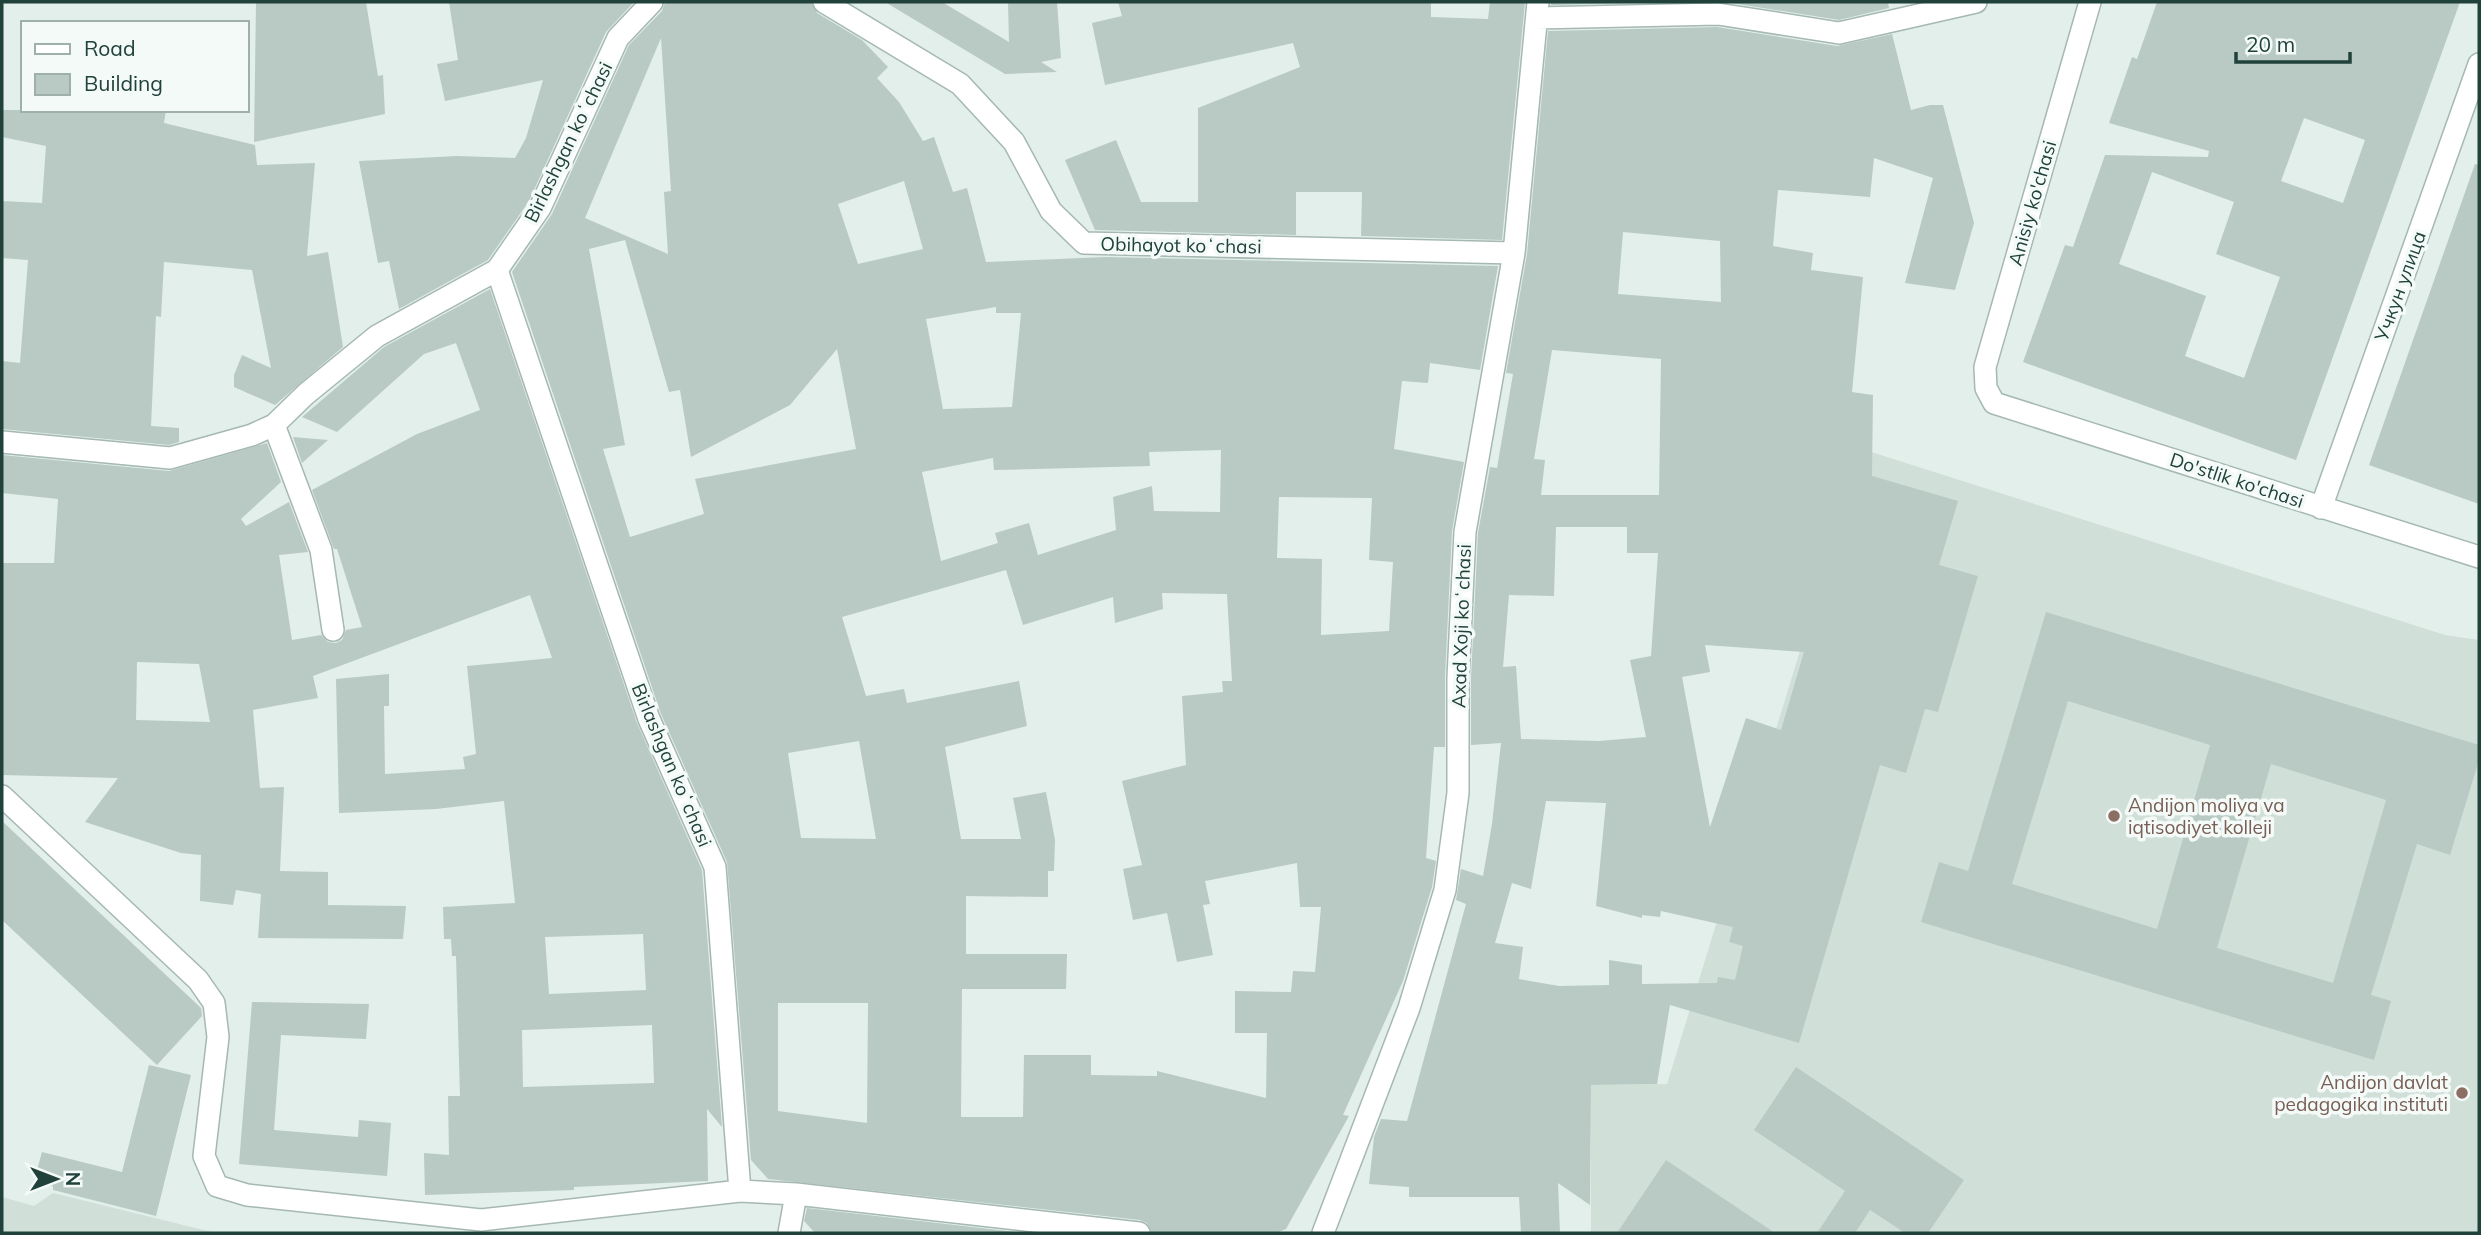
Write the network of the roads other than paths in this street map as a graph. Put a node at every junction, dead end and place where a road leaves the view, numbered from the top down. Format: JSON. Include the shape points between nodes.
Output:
{"nodes":[{"id":1,"x":652,"y":2,"type":"edge"},
{"id":2,"x":824,"y":2,"type":"edge"},
{"id":3,"x":1976,"y":2,"type":"edge"},
{"id":4,"x":2090,"y":2,"type":"edge"},
{"id":5,"x":1537,"y":10,"type":"edge"},
{"id":6,"x":2479,"y":64,"type":"edge"},
{"id":7,"x":1514,"y":253,"type":"junction"},
{"id":8,"x":497,"y":270,"type":"junction"},
{"id":9,"x":1994,"y":403,"type":"joint"},
{"id":10,"x":274,"y":425,"type":"junction"},
{"id":11,"x":2,"y":442,"type":"edge"},
{"id":12,"x":2321,"y":508,"type":"junction"},
{"id":13,"x":2479,"y":557,"type":"edge"},
{"id":14,"x":333,"y":630,"type":"dead end"},
{"id":15,"x":2,"y":796,"type":"edge"},
{"id":16,"x":740,"y":1191,"type":"junction"},
{"id":17,"x":796,"y":1194,"type":"junction"},
{"id":18,"x":789,"y":1233,"type":"edge"},
{"id":19,"x":1139,"y":1233,"type":"edge"},
{"id":20,"x":1323,"y":1233,"type":"edge"}],
"edges":[{"from":1,"to":8,"type":"street","name":"Birlashgan koʻchasi","via":[[618,38],[540,208]]},
{"from":2,"to":7,"type":"street","name":"Obihayot koʻchasi","via":[[960,84],[1014,142],[1051,211],[1084,243]]},
{"from":3,"to":5,"type":"street","via":[[1839,33],[1718,15]]},
{"from":4,"to":9,"type":"street","name":"Anisiy ko'chasi","via":[[1985,367],[1986,388]]},
{"from":5,"to":7,"type":"street","name":"Axad Xoji koʻchasi"},
{"from":6,"to":12,"type":"street","name":"Учкун улица"},
{"from":7,"to":20,"type":"street","name":"Axad Xoji koʻchasi","via":[[1465,533],[1458,793],[1445,890],[1409,1008]]},
{"from":8,"to":10,"type":"street","via":[[377,336]]},
{"from":8,"to":16,"type":"street","name":"Birlashgan koʻchasi","via":[[649,719],[715,867]]},
{"from":9,"to":12,"type":"street","name":"Do'stlik ko'chasi"},
{"from":10,"to":11,"type":"street","via":[[170,458]]},
{"from":10,"to":14,"type":"street","via":[[321,550]]},
{"from":12,"to":13,"type":"street","name":"Do'stlik ko'chasi"},
{"from":15,"to":16,"type":"street","via":[[198,980],[214,1003],[218,1037],[204,1156],[217,1186],[247,1195],[481,1220]]},
{"from":16,"to":17,"type":"street"},
{"from":17,"to":18,"type":"street"},
{"from":17,"to":19,"type":"street"}]}
